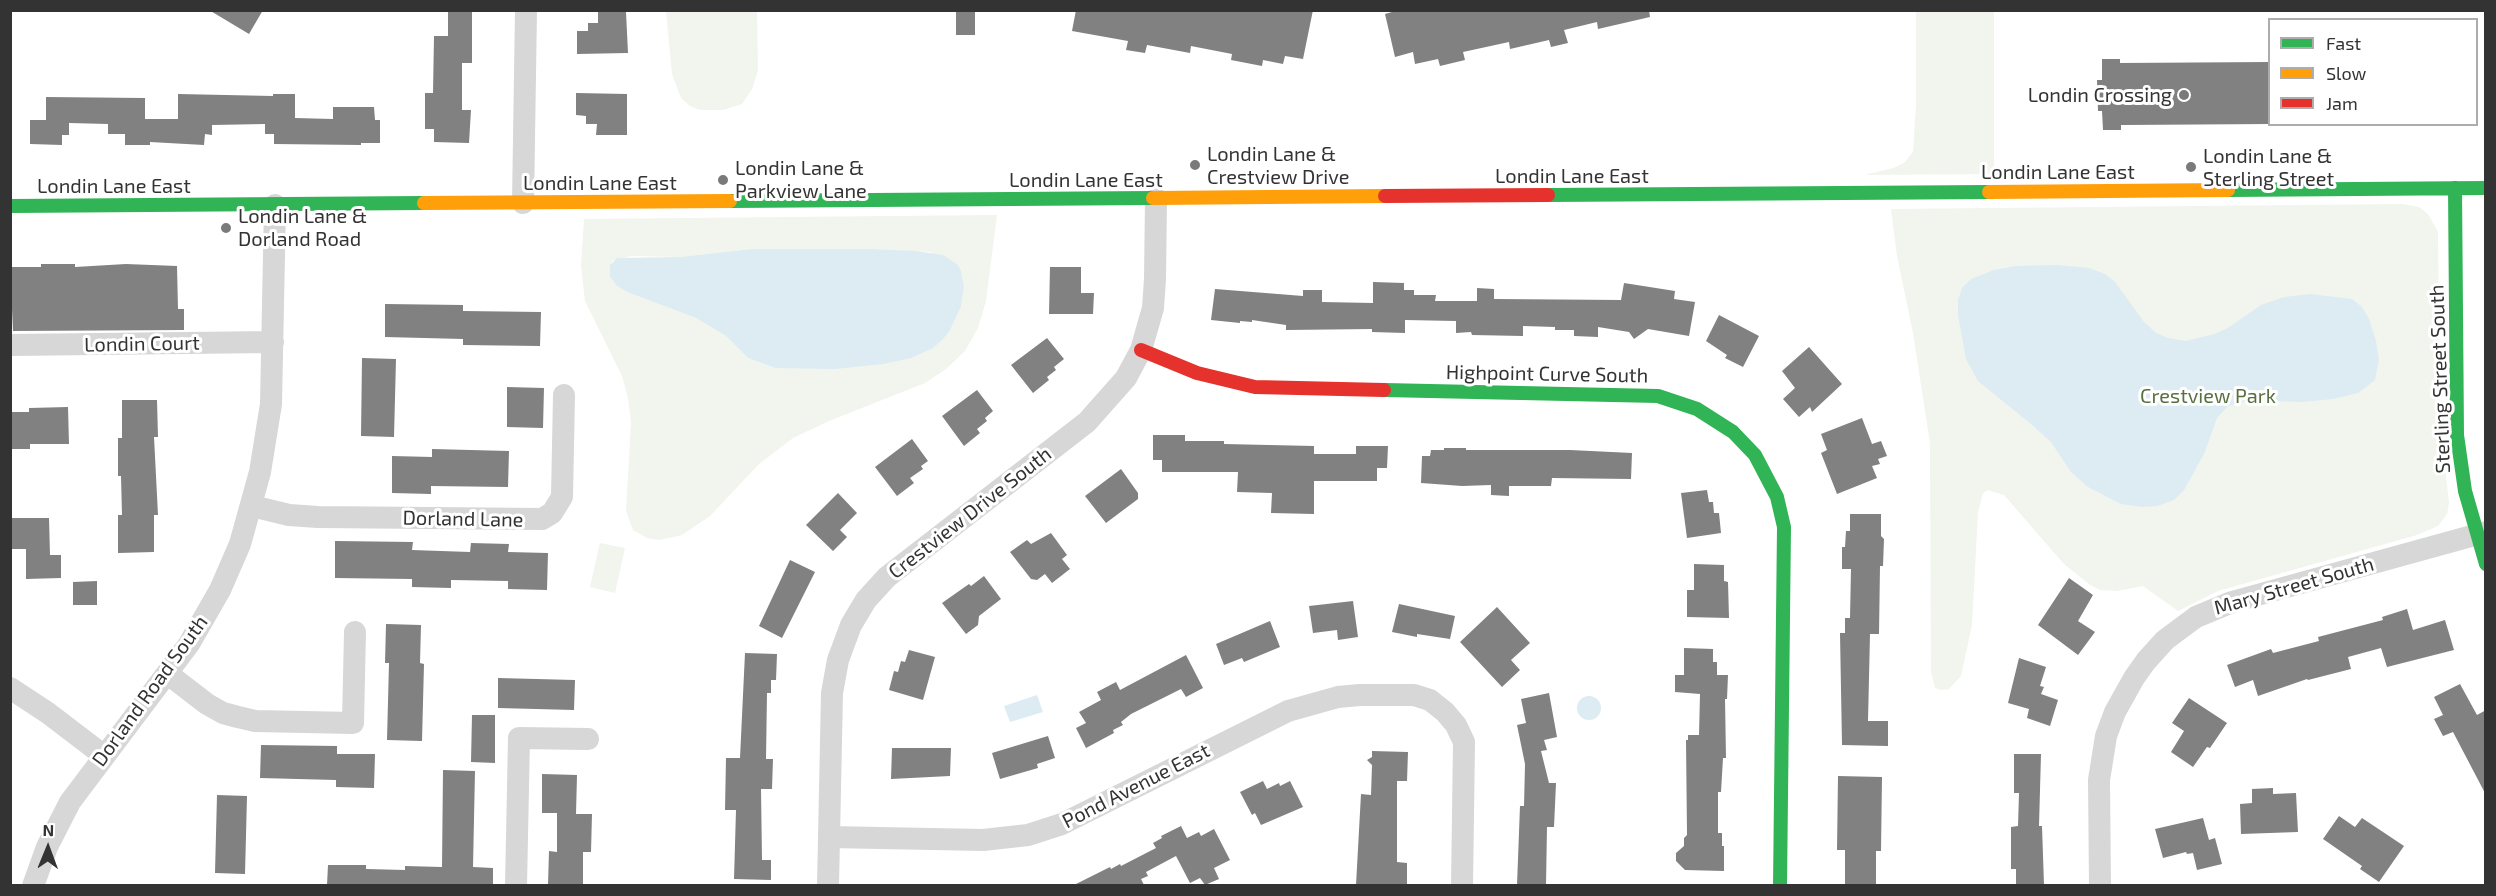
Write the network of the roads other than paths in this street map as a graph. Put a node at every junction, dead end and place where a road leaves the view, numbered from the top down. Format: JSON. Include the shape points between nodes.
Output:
{"nodes":[{"id":1,"x":526,"y":10,"type":"edge"},
{"id":2,"x":2455,"y":188,"type":"junction"},
{"id":3,"x":2486,"y":188,"type":"edge"},
{"id":4,"x":1156,"y":199,"type":"junction"},
{"id":5,"x":523,"y":203,"type":"junction"},
{"id":6,"x":274,"y":205,"type":"junction"},
{"id":7,"x":10,"y":206,"type":"edge"},
{"id":8,"x":273,"y":342,"type":"junction"},
{"id":9,"x":10,"y":345,"type":"edge"},
{"id":10,"x":1141,"y":350,"type":"junction"},
{"id":11,"x":564,"y":395,"type":"dead end"},
{"id":12,"x":252,"y":506,"type":"junction"},
{"id":13,"x":2481,"y":533,"type":"edge"},
{"id":14,"x":2486,"y":564,"type":"edge"},
{"id":15,"x":356,"y":632,"type":"dead end"},
{"id":16,"x":168,"y":674,"type":"junction"},
{"id":17,"x":10,"y":688,"type":"edge"},
{"id":18,"x":588,"y":739,"type":"dead end"},
{"id":19,"x":103,"y":755,"type":"junction"},
{"id":20,"x":829,"y":837,"type":"junction"},
{"id":21,"x":33,"y":885,"type":"edge"},
{"id":22,"x":516,"y":885,"type":"edge"},
{"id":23,"x":828,"y":885,"type":"edge"},
{"id":24,"x":1462,"y":885,"type":"edge"},
{"id":25,"x":1780,"y":885,"type":"edge"},
{"id":26,"x":2100,"y":885,"type":"edge"}],
"edges":[{"from":1,"to":5,"type":"street"},
{"from":2,"to":3,"type":"street","name":"Londin Lane East"},
{"from":2,"to":4,"type":"street","name":"Londin Lane East"},
{"from":2,"to":13,"type":"street","name":"Sterling Street South","via":[[2457,435],[2464,484]]},
{"from":4,"to":5,"type":"street","name":"Londin Lane East"},
{"from":4,"to":10,"type":"street","name":"Crestview Drive South","via":[[1154,293]]},
{"from":5,"to":6,"type":"street","name":"Londin Lane East"},
{"from":6,"to":7,"type":"street","name":"Londin Lane East"},
{"from":6,"to":8,"type":"street","name":"Dorland Road South"},
{"from":8,"to":9,"type":"street","name":"Londin Court"},
{"from":8,"to":12,"type":"street","name":"Dorland Road South","via":[[270,421]]},
{"from":10,"to":20,"type":"street","name":"Crestview Drive South","via":[[1118,388],[1087,422],[901,564],[861,607],[842,648],[833,682]]},
{"from":10,"to":25,"type":"street","name":"Highpoint Curve South","via":[[1204,375],[1255,387],[1645,394],[1684,404],[1723,424],[1748,448],[1765,472],[1777,497],[1784,527]]},
{"from":11,"to":12,"type":"street","name":"Dorland Lane","via":[[562,497],[552,513],[542,519],[318,517]]},
{"from":12,"to":16,"type":"street","name":"Dorland Road South","via":[[220,590]]},
{"from":13,"to":14,"type":"street","name":"Sterling Street South"},
{"from":13,"to":26,"type":"street","name":"Mary Street South","via":[[2232,602],[2196,617],[2165,640],[2129,686],[2106,736],[2100,771]]},
{"from":15,"to":16,"type":"street","via":[[353,723],[238,717],[213,707]]},
{"from":16,"to":19,"type":"street","name":"Dorland Road South"},
{"from":17,"to":19,"type":"street"},
{"from":18,"to":22,"type":"street","via":[[519,738]]},
{"from":19,"to":21,"type":"street","name":"Dorland Road South","via":[[62,816]]},
{"from":20,"to":23,"type":"street","name":"Crestview Drive South"},
{"from":20,"to":24,"type":"street","name":"Pond Avenue East","via":[[983,840],[1028,835],[1062,824],[1270,718],[1307,704],[1371,694],[1414,695],[1434,702],[1450,716],[1464,742]]}]}
